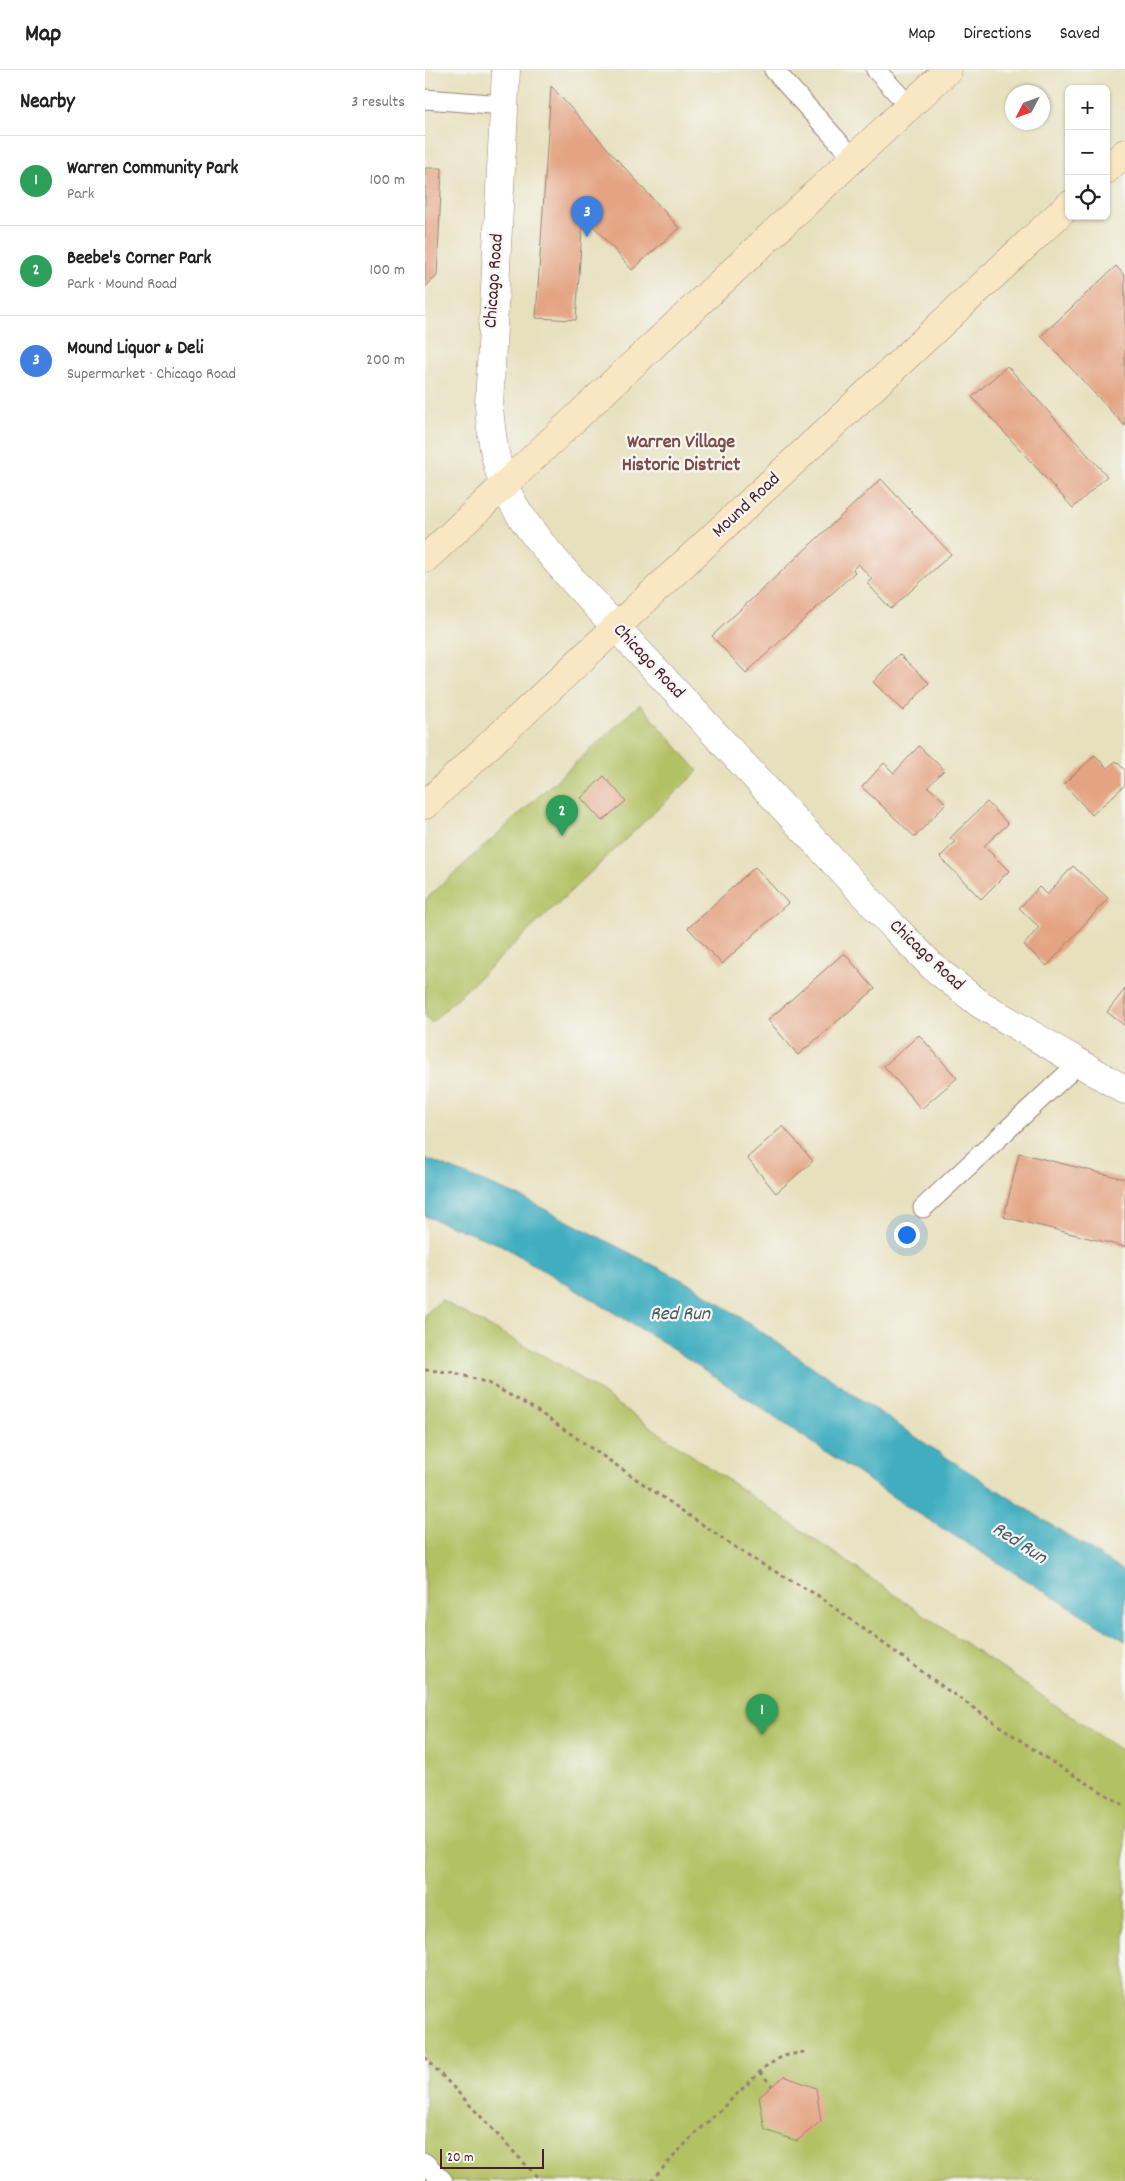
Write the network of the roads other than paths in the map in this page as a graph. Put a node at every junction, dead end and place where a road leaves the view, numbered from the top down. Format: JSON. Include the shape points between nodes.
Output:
{"nodes":[{"id":1,"x":506,"y":70,"type":"edge"},
{"id":2,"x":774,"y":70,"type":"edge"},
{"id":3,"x":876,"y":70,"type":"edge"},
{"id":4,"x":948,"y":70,"type":"edge"},
{"id":5,"x":425,"y":99,"type":"edge"},
{"id":6,"x":504,"y":105,"type":"junction"},
{"id":7,"x":909,"y":106,"type":"junction"},
{"id":8,"x":1125,"y":152,"type":"edge"},
{"id":9,"x":853,"y":158,"type":"junction"},
{"id":10,"x":1110,"y":166,"type":"edge"},
{"id":11,"x":1065,"y":209,"type":"edge"},
{"id":12,"x":504,"y":485,"type":"junction"},
{"id":13,"x":425,"y":559,"type":"edge"},
{"id":14,"x":617,"y":628,"type":"junction"},
{"id":15,"x":425,"y":805,"type":"edge"},
{"id":16,"x":1079,"y":1063,"type":"junction"},
{"id":17,"x":1125,"y":1090,"type":"edge"},
{"id":18,"x":923,"y":1208,"type":"dead end"}],
"edges":[{"from":1,"to":6,"type":"street","name":"Chicago Road"},
{"from":2,"to":9,"type":"lane"},
{"from":3,"to":7,"type":"lane"},
{"from":4,"to":7,"type":"main road"},
{"from":5,"to":6,"type":"lane"},
{"from":6,"to":12,"type":"street","name":"Chicago Road","via":[[489,391],[490,426]]},
{"from":7,"to":9,"type":"main road"},
{"from":8,"to":10,"type":"main road"},
{"from":9,"to":12,"type":"main road"},
{"from":11,"to":14,"type":"main road","name":"Mound Road"},
{"from":12,"to":13,"type":"main road"},
{"from":12,"to":14,"type":"street","name":"Chicago Road","via":[[553,557]]},
{"from":14,"to":15,"type":"main road","name":"Mound Road"},
{"from":14,"to":16,"type":"street","name":"Chicago Road","via":[[934,968],[979,1004]]},
{"from":16,"to":17,"type":"street","name":"Chicago Road"},
{"from":16,"to":18,"type":"lane"}]}
